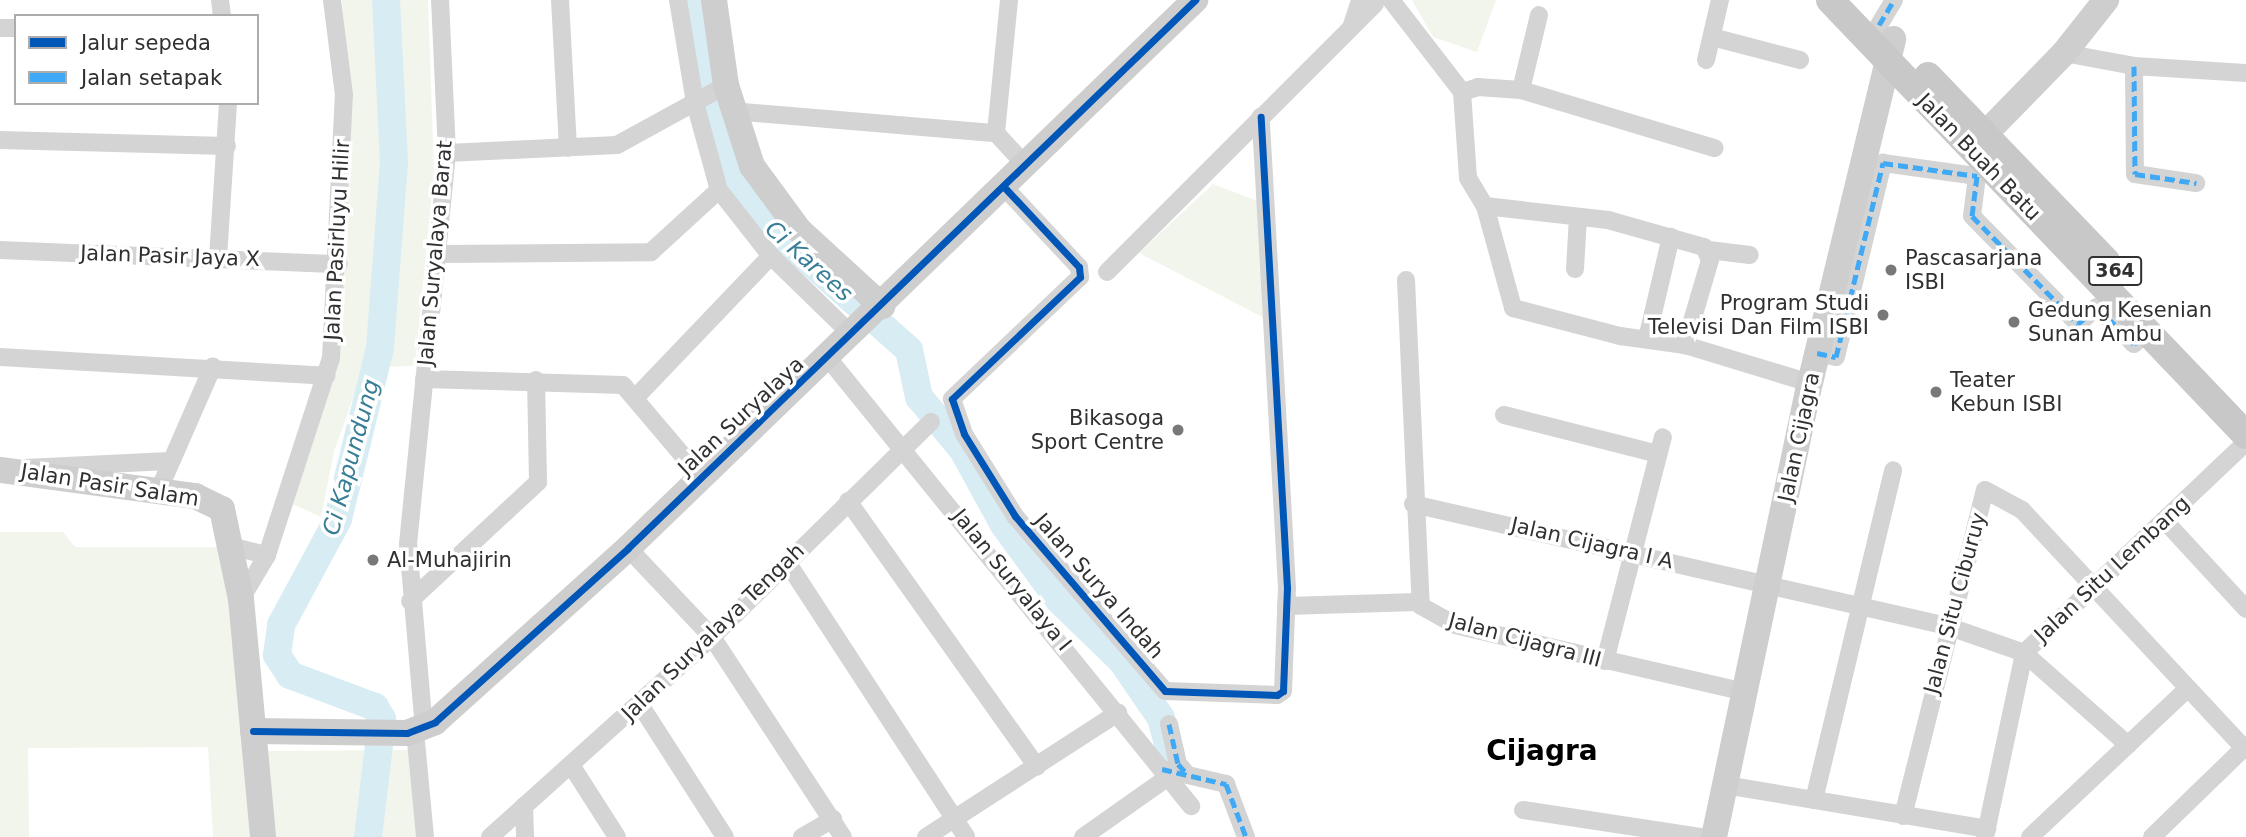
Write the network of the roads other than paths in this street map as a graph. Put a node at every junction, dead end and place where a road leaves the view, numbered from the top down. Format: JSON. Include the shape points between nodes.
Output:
{"nodes":[{"id":1,"x":332,"y":0,"type":"edge"},
{"id":2,"x":440,"y":0,"type":"edge"},
{"id":3,"x":560,"y":0,"type":"edge"},
{"id":4,"x":678,"y":0,"type":"edge"},
{"id":5,"x":714,"y":0,"type":"edge"},
{"id":6,"x":1009,"y":0,"type":"edge"},
{"id":7,"x":1195,"y":0,"type":"edge"},
{"id":8,"x":1720,"y":0,"type":"edge"},
{"id":9,"x":1830,"y":0,"type":"edge"},
{"id":10,"x":1856,"y":0,"type":"edge"},
{"id":11,"x":1894,"y":0,"type":"edge"},
{"id":12,"x":2106,"y":0,"type":"edge"},
{"id":13,"x":1378,"y":2,"type":"edge"},
{"id":14,"x":1539,"y":15,"type":"dead end"},
{"id":15,"x":1712,"y":37,"type":"junction"},
{"id":16,"x":1887,"y":42,"type":"junction"},
{"id":17,"x":2064,"y":53,"type":"junction"},
{"id":18,"x":1706,"y":60,"type":"dead end"},
{"id":19,"x":1801,"y":60,"type":"dead end"},
{"id":20,"x":2134,"y":66,"type":"junction"},
{"id":21,"x":2246,"y":73,"type":"edge"},
{"id":22,"x":1521,"y":90,"type":"junction"},
{"id":23,"x":1462,"y":92,"type":"junction"},
{"id":24,"x":706,"y":96,"type":"junction"},
{"id":25,"x":228,"y":105,"type":"edge"},
{"id":26,"x":732,"y":111,"type":"junction"},
{"id":27,"x":1261,"y":117,"type":"junction"},
{"id":28,"x":996,"y":133,"type":"junction"},
{"id":29,"x":1984,"y":134,"type":"junction"},
{"id":30,"x":0,"y":140,"type":"edge"},
{"id":31,"x":227,"y":146,"type":"junction"},
{"id":32,"x":1714,"y":148,"type":"dead end"},
{"id":33,"x":568,"y":149,"type":"junction"},
{"id":34,"x":447,"y":153,"type":"junction"},
{"id":35,"x":1987,"y":165,"type":"junction"},
{"id":36,"x":1027,"y":167,"type":"junction"},
{"id":37,"x":2196,"y":183,"type":"dead end"},
{"id":38,"x":1005,"y":188,"type":"junction"},
{"id":39,"x":719,"y":190,"type":"junction"},
{"id":40,"x":1485,"y":206,"type":"junction"},
{"id":41,"x":1578,"y":217,"type":"junction"},
{"id":42,"x":1671,"y":237,"type":"junction"},
{"id":43,"x":0,"y":250,"type":"edge"},
{"id":44,"x":1709,"y":250,"type":"junction"},
{"id":45,"x":439,"y":254,"type":"junction"},
{"id":46,"x":1751,"y":255,"type":"dead end"},
{"id":47,"x":771,"y":256,"type":"junction"},
{"id":48,"x":218,"y":258,"type":"junction"},
{"id":49,"x":339,"y":264,"type":"junction"},
{"id":50,"x":1575,"y":269,"type":"dead end"},
{"id":51,"x":1107,"y":272,"type":"dead end"},
{"id":52,"x":1406,"y":280,"type":"dead end"},
{"id":53,"x":867,"y":320,"type":"junction"},
{"id":54,"x":2141,"y":338,"type":"junction"},
{"id":55,"x":1647,"y":340,"type":"junction"},
{"id":56,"x":1685,"y":345,"type":"junction"},
{"id":57,"x":1817,"y":353,"type":"junction"},
{"id":58,"x":0,"y":357,"type":"edge"},
{"id":59,"x":828,"y":358,"type":"junction"},
{"id":60,"x":214,"y":366,"type":"junction"},
{"id":61,"x":326,"y":376,"type":"junction"},
{"id":62,"x":424,"y":379,"type":"junction"},
{"id":63,"x":536,"y":380,"type":"junction"},
{"id":64,"x":1810,"y":383,"type":"junction"},
{"id":65,"x":637,"y":396,"type":"junction"},
{"id":66,"x":2246,"y":407,"type":"edge"},
{"id":67,"x":1504,"y":415,"type":"dead end"},
{"id":68,"x":931,"y":422,"type":"dead end"},
{"id":69,"x":2246,"y":435,"type":"edge"},
{"id":70,"x":2246,"y":442,"type":"edge"},
{"id":71,"x":905,"y":446,"type":"junction"},
{"id":72,"x":169,"y":461,"type":"junction"},
{"id":73,"x":9,"y":469,"type":"edge"},
{"id":74,"x":1892,"y":470,"type":"dead end"},
{"id":75,"x":701,"y":477,"type":"junction"},
{"id":76,"x":158,"y":492,"type":"junction"},
{"id":77,"x":848,"y":501,"type":"junction"},
{"id":78,"x":1413,"y":504,"type":"junction"},
{"id":79,"x":2164,"y":520,"type":"junction"},
{"id":80,"x":234,"y":547,"type":"junction"},
{"id":81,"x":628,"y":548,"type":"junction"},
{"id":82,"x":1633,"y":551,"type":"junction"},
{"id":83,"x":267,"y":555,"type":"junction"},
{"id":84,"x":787,"y":562,"type":"junction"},
{"id":85,"x":1769,"y":585,"type":"junction"},
{"id":86,"x":2092,"y":586,"type":"junction"},
{"id":87,"x":242,"y":598,"type":"junction"},
{"id":88,"x":410,"y":601,"type":"junction"},
{"id":89,"x":1418,"y":602,"type":"junction"},
{"id":90,"x":1286,"y":606,"type":"junction"},
{"id":91,"x":1858,"y":606,"type":"junction"},
{"id":92,"x":2246,"y":609,"type":"edge"},
{"id":93,"x":1947,"y":626,"type":"junction"},
{"id":94,"x":712,"y":637,"type":"junction"},
{"id":95,"x":2024,"y":653,"type":"junction"},
{"id":96,"x":1605,"y":661,"type":"junction"},
{"id":97,"x":2188,"y":688,"type":"junction"},
{"id":98,"x":1746,"y":692,"type":"junction"},
{"id":99,"x":639,"y":703,"type":"junction"},
{"id":100,"x":1118,"y":713,"type":"junction"},
{"id":101,"x":1169,"y":723,"type":"dead end"},
{"id":102,"x":253,"y":731,"type":"junction"},
{"id":103,"x":415,"y":731,"type":"junction"},
{"id":104,"x":2128,"y":744,"type":"junction"},
{"id":105,"x":2245,"y":749,"type":"edge"},
{"id":106,"x":571,"y":765,"type":"junction"},
{"id":107,"x":1037,"y":767,"type":"junction"},
{"id":108,"x":1174,"y":772,"type":"junction"},
{"id":109,"x":1725,"y":785,"type":"junction"},
{"id":110,"x":1814,"y":800,"type":"junction"},
{"id":111,"x":524,"y":806,"type":"junction"},
{"id":112,"x":1191,"y":806,"type":"dead end"},
{"id":113,"x":1523,"y":810,"type":"dead end"},
{"id":114,"x":1903,"y":816,"type":"junction"},
{"id":115,"x":832,"y":819,"type":"junction"},
{"id":116,"x":956,"y":819,"type":"junction"},
{"id":117,"x":1986,"y":833,"type":"edge"},
{"id":118,"x":263,"y":837,"type":"edge"},
{"id":119,"x":425,"y":837,"type":"edge"},
{"id":120,"x":491,"y":837,"type":"edge"},
{"id":121,"x":525,"y":837,"type":"edge"},
{"id":122,"x":617,"y":837,"type":"edge"},
{"id":123,"x":725,"y":837,"type":"edge"},
{"id":124,"x":802,"y":837,"type":"edge"},
{"id":125,"x":844,"y":837,"type":"edge"},
{"id":126,"x":926,"y":837,"type":"edge"},
{"id":127,"x":965,"y":837,"type":"edge"},
{"id":128,"x":1083,"y":837,"type":"edge"},
{"id":129,"x":1246,"y":837,"type":"edge"},
{"id":130,"x":1702,"y":837,"type":"edge"},
{"id":131,"x":1714,"y":837,"type":"edge"},
{"id":132,"x":2030,"y":837,"type":"edge"},
{"id":133,"x":2152,"y":837,"type":"edge"}],
"edges":[{"from":1,"to":49,"type":"street","name":"Jalan Pasirluyu Hilir","via":[[344,95]]},
{"from":2,"to":34,"type":"street","name":"Jalan Suryalaya Barat"},
{"from":3,"to":33,"type":"street"},
{"from":4,"to":24,"type":"street"},
{"from":5,"to":24,"type":"street"},
{"from":6,"to":28,"type":"street"},
{"from":7,"to":36,"type":"street","name":"Jalan Suryalaya"},
{"from":8,"to":15,"type":"street"},
{"from":9,"to":16,"type":"main road","name":"Jalan Buah Batu","number":"364"},
{"from":10,"to":16,"type":"main road","name":"Jalan Buah Batu","number":"364"},
{"from":11,"to":16,"type":"street"},
{"from":12,"to":17,"type":"street"},
{"from":13,"to":23,"type":"street"},
{"from":13,"to":27,"type":"street"},
{"from":14,"to":22,"type":"street"},
{"from":15,"to":18,"type":"street"},
{"from":15,"to":19,"type":"street"},
{"from":16,"to":29,"type":"main road","name":"Jalan Buah Batu","number":"364"},
{"from":16,"to":35,"type":"main road","name":"Jalan Buah Batu","number":"364"},
{"from":16,"to":57,"type":"street","name":"Jalan Cijagra"},
{"from":17,"to":20,"type":"street"},
{"from":17,"to":29,"type":"street"},
{"from":20,"to":21,"type":"street"},
{"from":20,"to":37,"type":"street","via":[[2135,174]]},
{"from":22,"to":23,"type":"street","via":[[1478,86]]},
{"from":22,"to":32,"type":"street"},
{"from":23,"to":40,"type":"street","via":[[1468,178]]},
{"from":24,"to":26,"type":"street"},
{"from":24,"to":33,"type":"street","via":[[617,145]]},
{"from":24,"to":39,"type":"street"},
{"from":25,"to":31,"type":"street"},
{"from":26,"to":28,"type":"street"},
{"from":26,"to":53,"type":"street","via":[[752,166]]},
{"from":27,"to":51,"type":"street"},
{"from":27,"to":90,"type":"street"},
{"from":28,"to":36,"type":"street"},
{"from":29,"to":35,"type":"street"},
{"from":29,"to":66,"type":"main road","name":"Jalan Buah Batu","number":"364"},
{"from":30,"to":31,"type":"street"},
{"from":31,"to":48,"type":"street"},
{"from":33,"to":34,"type":"street"},
{"from":34,"to":45,"type":"street","name":"Jalan Suryalaya Barat"},
{"from":35,"to":54,"type":"main road","name":"Jalan Buah Batu","number":"364"},
{"from":36,"to":38,"type":"street","name":"Jalan Suryalaya"},
{"from":38,"to":53,"type":"street","name":"Jalan Suryalaya"},
{"from":38,"to":90,"type":"street","name":"Jalan Surya Indah","via":[[1080,270],[1078,280],[951,404],[1015,516],[1168,693],[1280,694]]},
{"from":39,"to":45,"type":"street","via":[[651,252]]},
{"from":39,"to":47,"type":"street"},
{"from":40,"to":41,"type":"street"},
{"from":40,"to":55,"type":"street","via":[[1513,308]]},
{"from":41,"to":42,"type":"street"},
{"from":41,"to":50,"type":"street"},
{"from":42,"to":44,"type":"street"},
{"from":42,"to":55,"type":"street"},
{"from":43,"to":48,"type":"street","name":"Jalan Pasir Jaya X"},
{"from":44,"to":46,"type":"street"},
{"from":44,"to":56,"type":"street"},
{"from":45,"to":62,"type":"street","name":"Jalan Suryalaya Barat"},
{"from":47,"to":53,"type":"street"},
{"from":47,"to":65,"type":"street"},
{"from":48,"to":49,"type":"street","name":"Jalan Pasir Jaya X"},
{"from":49,"to":61,"type":"street","name":"Jalan Pasirluyu Hilir"},
{"from":52,"to":78,"type":"street"},
{"from":53,"to":59,"type":"street","name":"Jalan Suryalaya"},
{"from":54,"to":57,"type":"street","via":[[2096,307],[2078,324],[1972,216],[1977,176],[1883,163],[1836,357]]},
{"from":54,"to":69,"type":"main road","name":"Jalan Buah Batu","number":"364"},
{"from":55,"to":56,"type":"street"},
{"from":56,"to":64,"type":"street"},
{"from":57,"to":64,"type":"street","name":"Jalan Cijagra"},
{"from":58,"to":60,"type":"street"},
{"from":59,"to":71,"type":"street","name":"Jalan Suryalaya I"},
{"from":59,"to":75,"type":"street","name":"Jalan Suryalaya"},
{"from":60,"to":61,"type":"street"},
{"from":60,"to":72,"type":"street"},
{"from":61,"to":83,"type":"street","name":"Jalan Pasirluyu Hilir"},
{"from":62,"to":63,"type":"street"},
{"from":62,"to":88,"type":"street","name":"Jalan Suryalaya Barat","via":[[408,544]]},
{"from":63,"to":65,"type":"street","via":[[623,385]]},
{"from":63,"to":88,"type":"street","via":[[538,482]]},
{"from":64,"to":85,"type":"street","name":"Jalan Cijagra"},
{"from":65,"to":75,"type":"street"},
{"from":67,"to":82,"type":"street","via":[[1661,445]]},
{"from":68,"to":71,"type":"street","name":"Jalan Suryalaya Tengah"},
{"from":70,"to":79,"type":"street","name":"Jalan Situ Lembang"},
{"from":71,"to":77,"type":"street","name":"Jalan Suryalaya Tengah"},
{"from":71,"to":100,"type":"street","name":"Jalan Suryalaya I"},
{"from":72,"to":73,"type":"street"},
{"from":72,"to":76,"type":"street"},
{"from":73,"to":76,"type":"street","name":"Jalan Pasir Salam"},
{"from":74,"to":91,"type":"street"},
{"from":75,"to":81,"type":"street","name":"Jalan Suryalaya"},
{"from":76,"to":80,"type":"street","name":"Jalan Pasir Salam","via":[[216,504]]},
{"from":77,"to":84,"type":"street","name":"Jalan Suryalaya Tengah"},
{"from":77,"to":107,"type":"street"},
{"from":78,"to":82,"type":"street","name":"Jalan Cijagra I A"},
{"from":78,"to":89,"type":"street"},
{"from":79,"to":86,"type":"street","name":"Jalan Situ Lembang"},
{"from":79,"to":92,"type":"street"},
{"from":80,"to":83,"type":"street"},
{"from":80,"to":87,"type":"street","name":"Jalan Pasir Salam"},
{"from":81,"to":94,"type":"street"},
{"from":81,"to":103,"type":"street","name":"Jalan Suryalaya"},
{"from":82,"to":85,"type":"street","name":"Jalan Cijagra I A"},
{"from":82,"to":96,"type":"street"},
{"from":83,"to":87,"type":"street","name":"Jalan Pasirluyu Hilir"},
{"from":84,"to":94,"type":"street","name":"Jalan Suryalaya Tengah"},
{"from":84,"to":116,"type":"street"},
{"from":85,"to":91,"type":"street","name":"Jalan Cijagra I A"},
{"from":85,"to":98,"type":"street","name":"Jalan Cijagra"},
{"from":86,"to":93,"type":"street","name":"Jalan Situ Ciburuy","via":[[2022,510],[1985,490]]},
{"from":86,"to":95,"type":"street","name":"Jalan Situ Lembang"},
{"from":86,"to":97,"type":"street"},
{"from":87,"to":102,"type":"street","name":"Jalan Pasir Salam"},
{"from":88,"to":103,"type":"street","name":"Jalan Suryalaya Barat"},
{"from":89,"to":90,"type":"street"},
{"from":89,"to":96,"type":"street","name":"Jalan Cijagra III","via":[[1455,625]]},
{"from":91,"to":93,"type":"street","name":"Jalan Cijagra I A"},
{"from":91,"to":110,"type":"street"},
{"from":93,"to":95,"type":"street","name":"Jalan Cijagra I A"},
{"from":93,"to":114,"type":"street","name":"Jalan Situ Ciburuy"},
{"from":94,"to":99,"type":"street","name":"Jalan Suryalaya Tengah"},
{"from":94,"to":115,"type":"street"},
{"from":95,"to":104,"type":"street"},
{"from":95,"to":117,"type":"street","name":"Jalan Situ Lembang"},
{"from":96,"to":98,"type":"street","name":"Jalan Cijagra III"},
{"from":97,"to":104,"type":"street"},
{"from":97,"to":105,"type":"street"},
{"from":98,"to":109,"type":"street","name":"Jalan Cijagra"},
{"from":99,"to":106,"type":"street","name":"Jalan Suryalaya Tengah"},
{"from":99,"to":123,"type":"street"},
{"from":100,"to":107,"type":"street"},
{"from":100,"to":108,"type":"street","name":"Jalan Suryalaya I"},
{"from":101,"to":108,"type":"street","via":[[1178,764]]},
{"from":102,"to":103,"type":"street"},
{"from":102,"to":118,"type":"street","name":"Jalan Pasir Salam"},
{"from":103,"to":119,"type":"street","name":"Jalan Suryalaya Barat"},
{"from":104,"to":132,"type":"street"},
{"from":105,"to":133,"type":"street"},
{"from":106,"to":111,"type":"street","name":"Jalan Suryalaya Tengah"},
{"from":106,"to":122,"type":"street"},
{"from":107,"to":116,"type":"street"},
{"from":108,"to":112,"type":"street","name":"Jalan Suryalaya I"},
{"from":108,"to":128,"type":"street"},
{"from":108,"to":129,"type":"street","via":[[1231,788]]},
{"from":109,"to":110,"type":"street"},
{"from":109,"to":131,"type":"street","name":"Jalan Cijagra"},
{"from":110,"to":114,"type":"street"},
{"from":111,"to":120,"type":"street","name":"Jalan Suryalaya Tengah"},
{"from":111,"to":121,"type":"street"},
{"from":113,"to":130,"type":"street"},
{"from":114,"to":117,"type":"street"},
{"from":115,"to":124,"type":"street"},
{"from":115,"to":125,"type":"street"},
{"from":116,"to":126,"type":"street"},
{"from":116,"to":127,"type":"street"}]}
